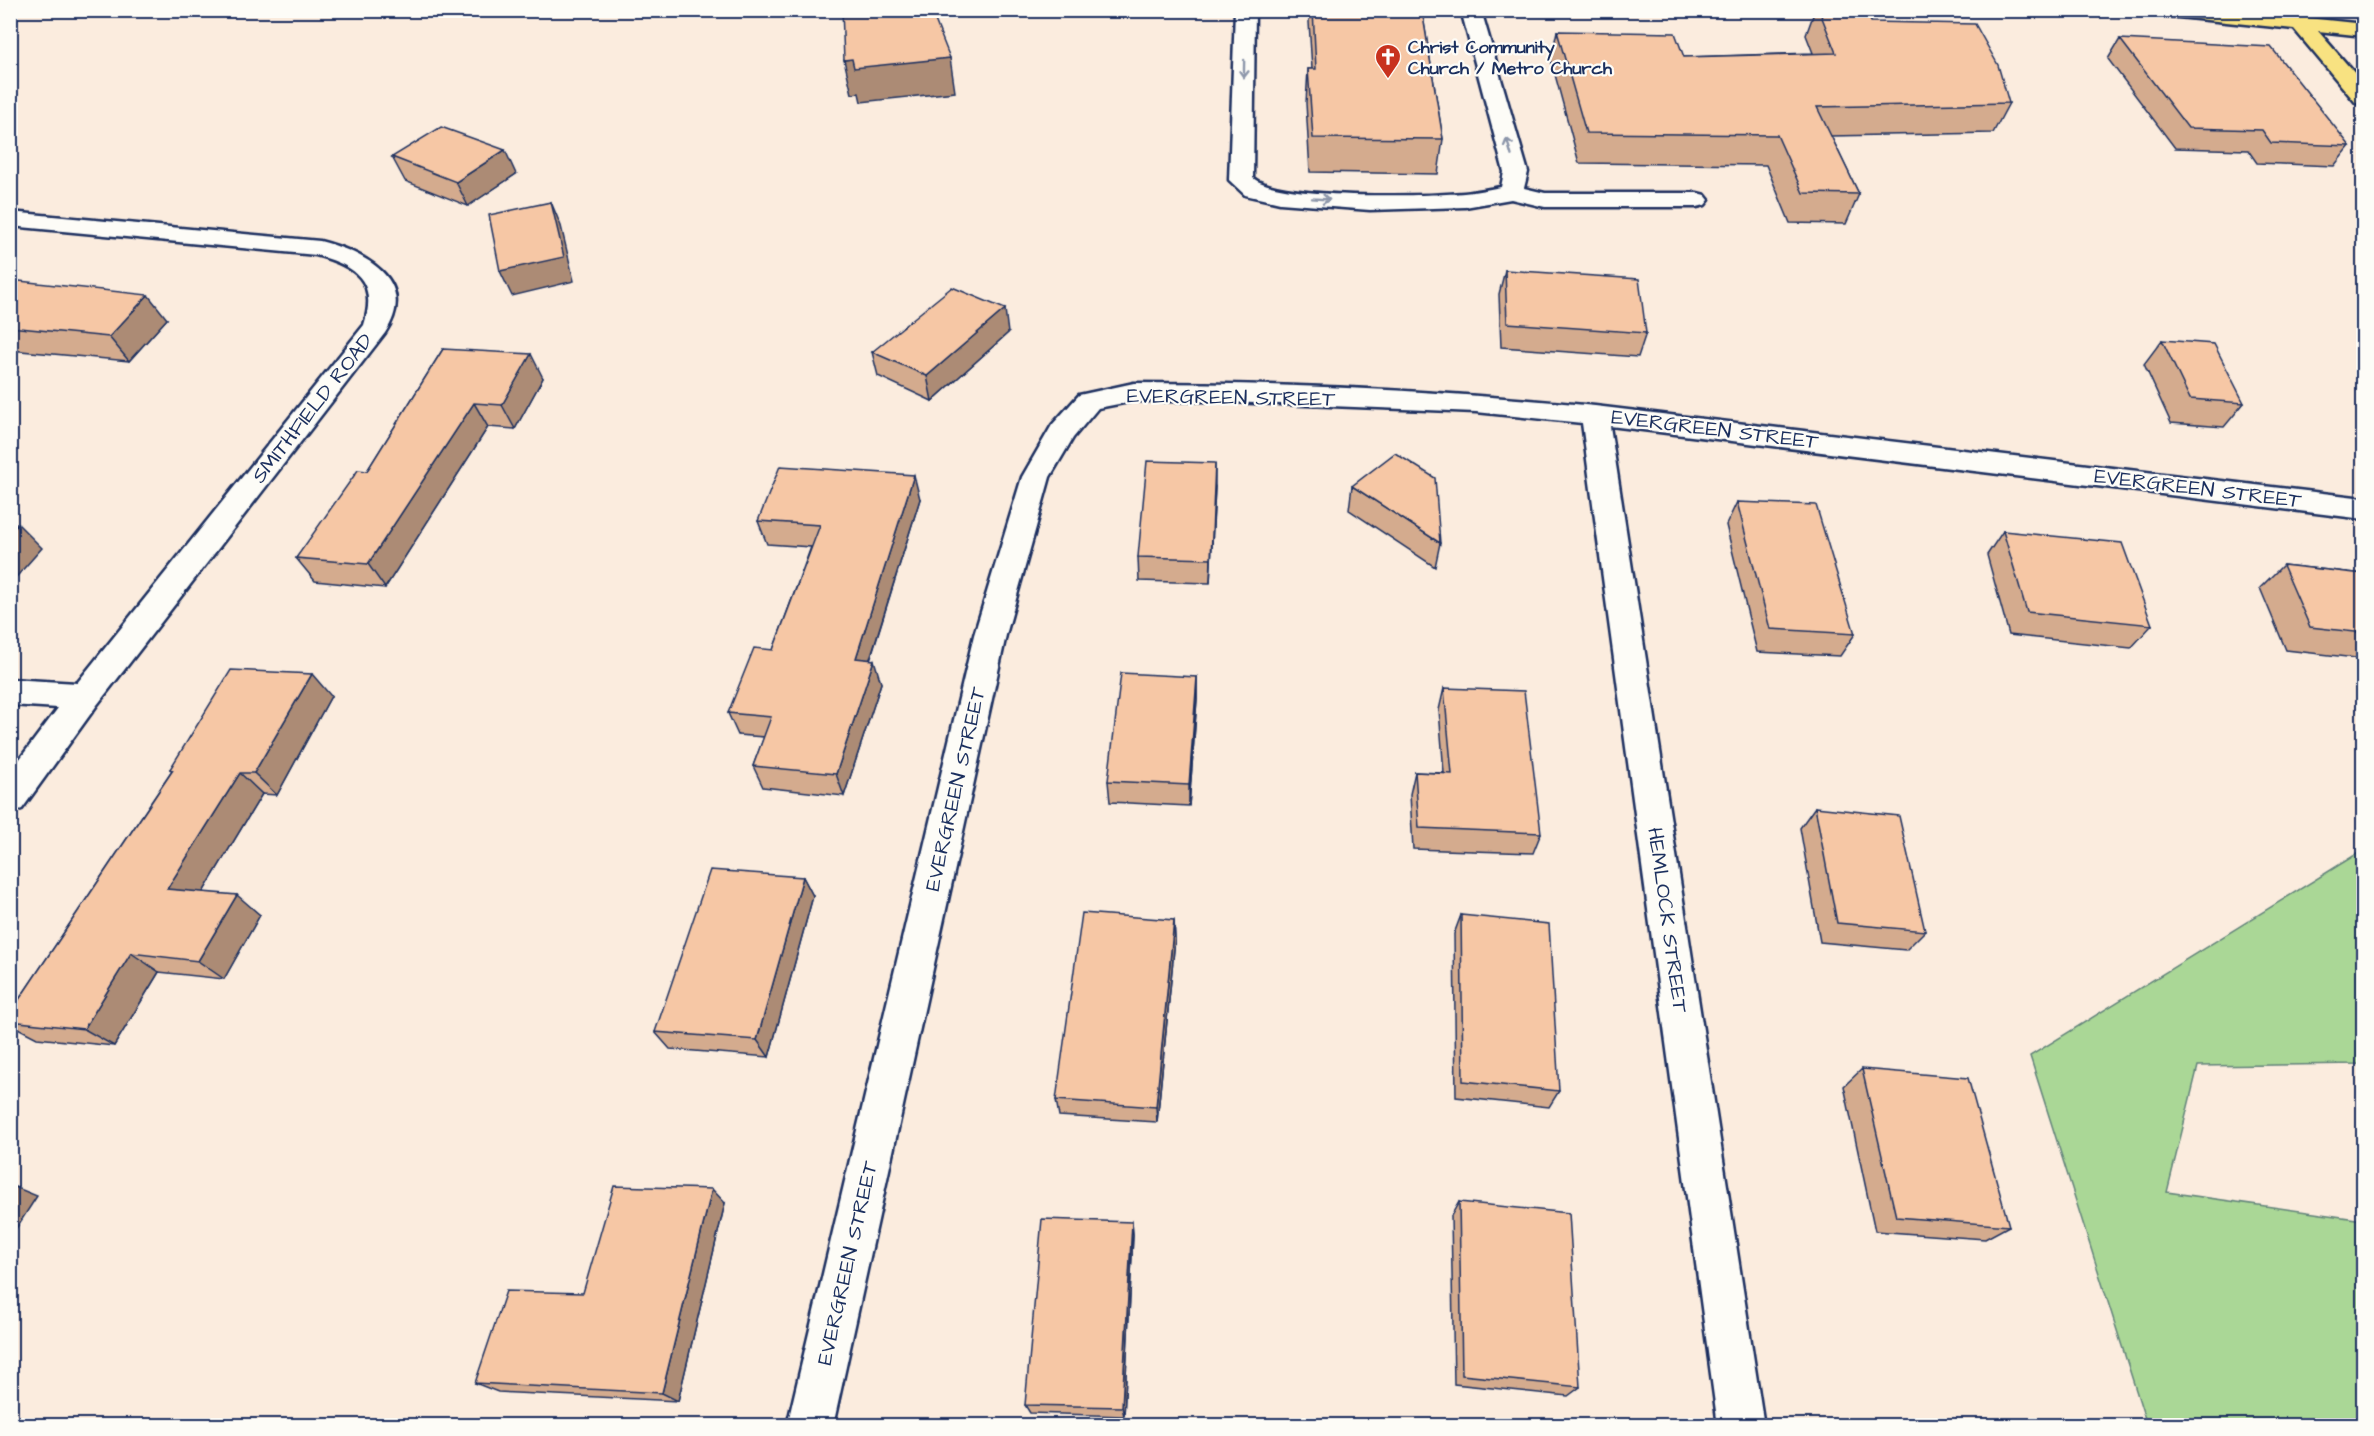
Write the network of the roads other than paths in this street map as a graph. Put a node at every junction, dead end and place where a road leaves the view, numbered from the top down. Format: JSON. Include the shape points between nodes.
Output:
{"nodes":[{"id":1,"x":1245,"y":10,"type":"edge"},
{"id":2,"x":1471,"y":10,"type":"edge"},
{"id":3,"x":2168,"y":10,"type":"edge"},
{"id":4,"x":2297,"y":17,"type":"edge"},
{"id":5,"x":2364,"y":30,"type":"edge"},
{"id":6,"x":2364,"y":98,"type":"edge"},
{"id":7,"x":1511,"y":192,"type":"junction"},
{"id":8,"x":1697,"y":200,"type":"dead end"},
{"id":9,"x":10,"y":219,"type":"edge"},
{"id":10,"x":1595,"y":415,"type":"junction"},
{"id":11,"x":2364,"y":509,"type":"edge"},
{"id":12,"x":10,"y":692,"type":"edge"},
{"id":13,"x":85,"y":696,"type":"junction"},
{"id":14,"x":10,"y":799,"type":"edge"},
{"id":15,"x":810,"y":1425,"type":"edge"},
{"id":16,"x":1741,"y":1425,"type":"edge"}],
"edges":[{"from":1,"to":7,"type":"street","one_way":true,"via":[[1241,180],[1253,190],[1370,203],[1465,200]]},
{"from":7,"to":2,"type":"street","one_way":true,"via":[[1516,172]]},
{"from":3,"to":4,"type":"main road"},
{"from":4,"to":5,"type":"main road"},
{"from":4,"to":6,"type":"main road"},
{"from":7,"to":8,"type":"street","via":[[1545,200]]},
{"from":9,"to":13,"type":"street","name":"SMITHFIELD ROAD","via":[[335,251],[360,263],[376,279],[382,303],[376,327]]},
{"from":10,"to":11,"type":"street","name":"EVERGREEN STREET"},
{"from":10,"to":15,"type":"street","name":"EVERGREEN STREET","via":[[1476,403],[1134,392],[1089,401],[1062,432],[1036,477],[990,635]]},
{"from":10,"to":16,"type":"street","name":"HEMLOCK STREET"},
{"from":12,"to":13,"type":"street"},
{"from":13,"to":14,"type":"street","name":"SMITHFIELD ROAD"}]}
